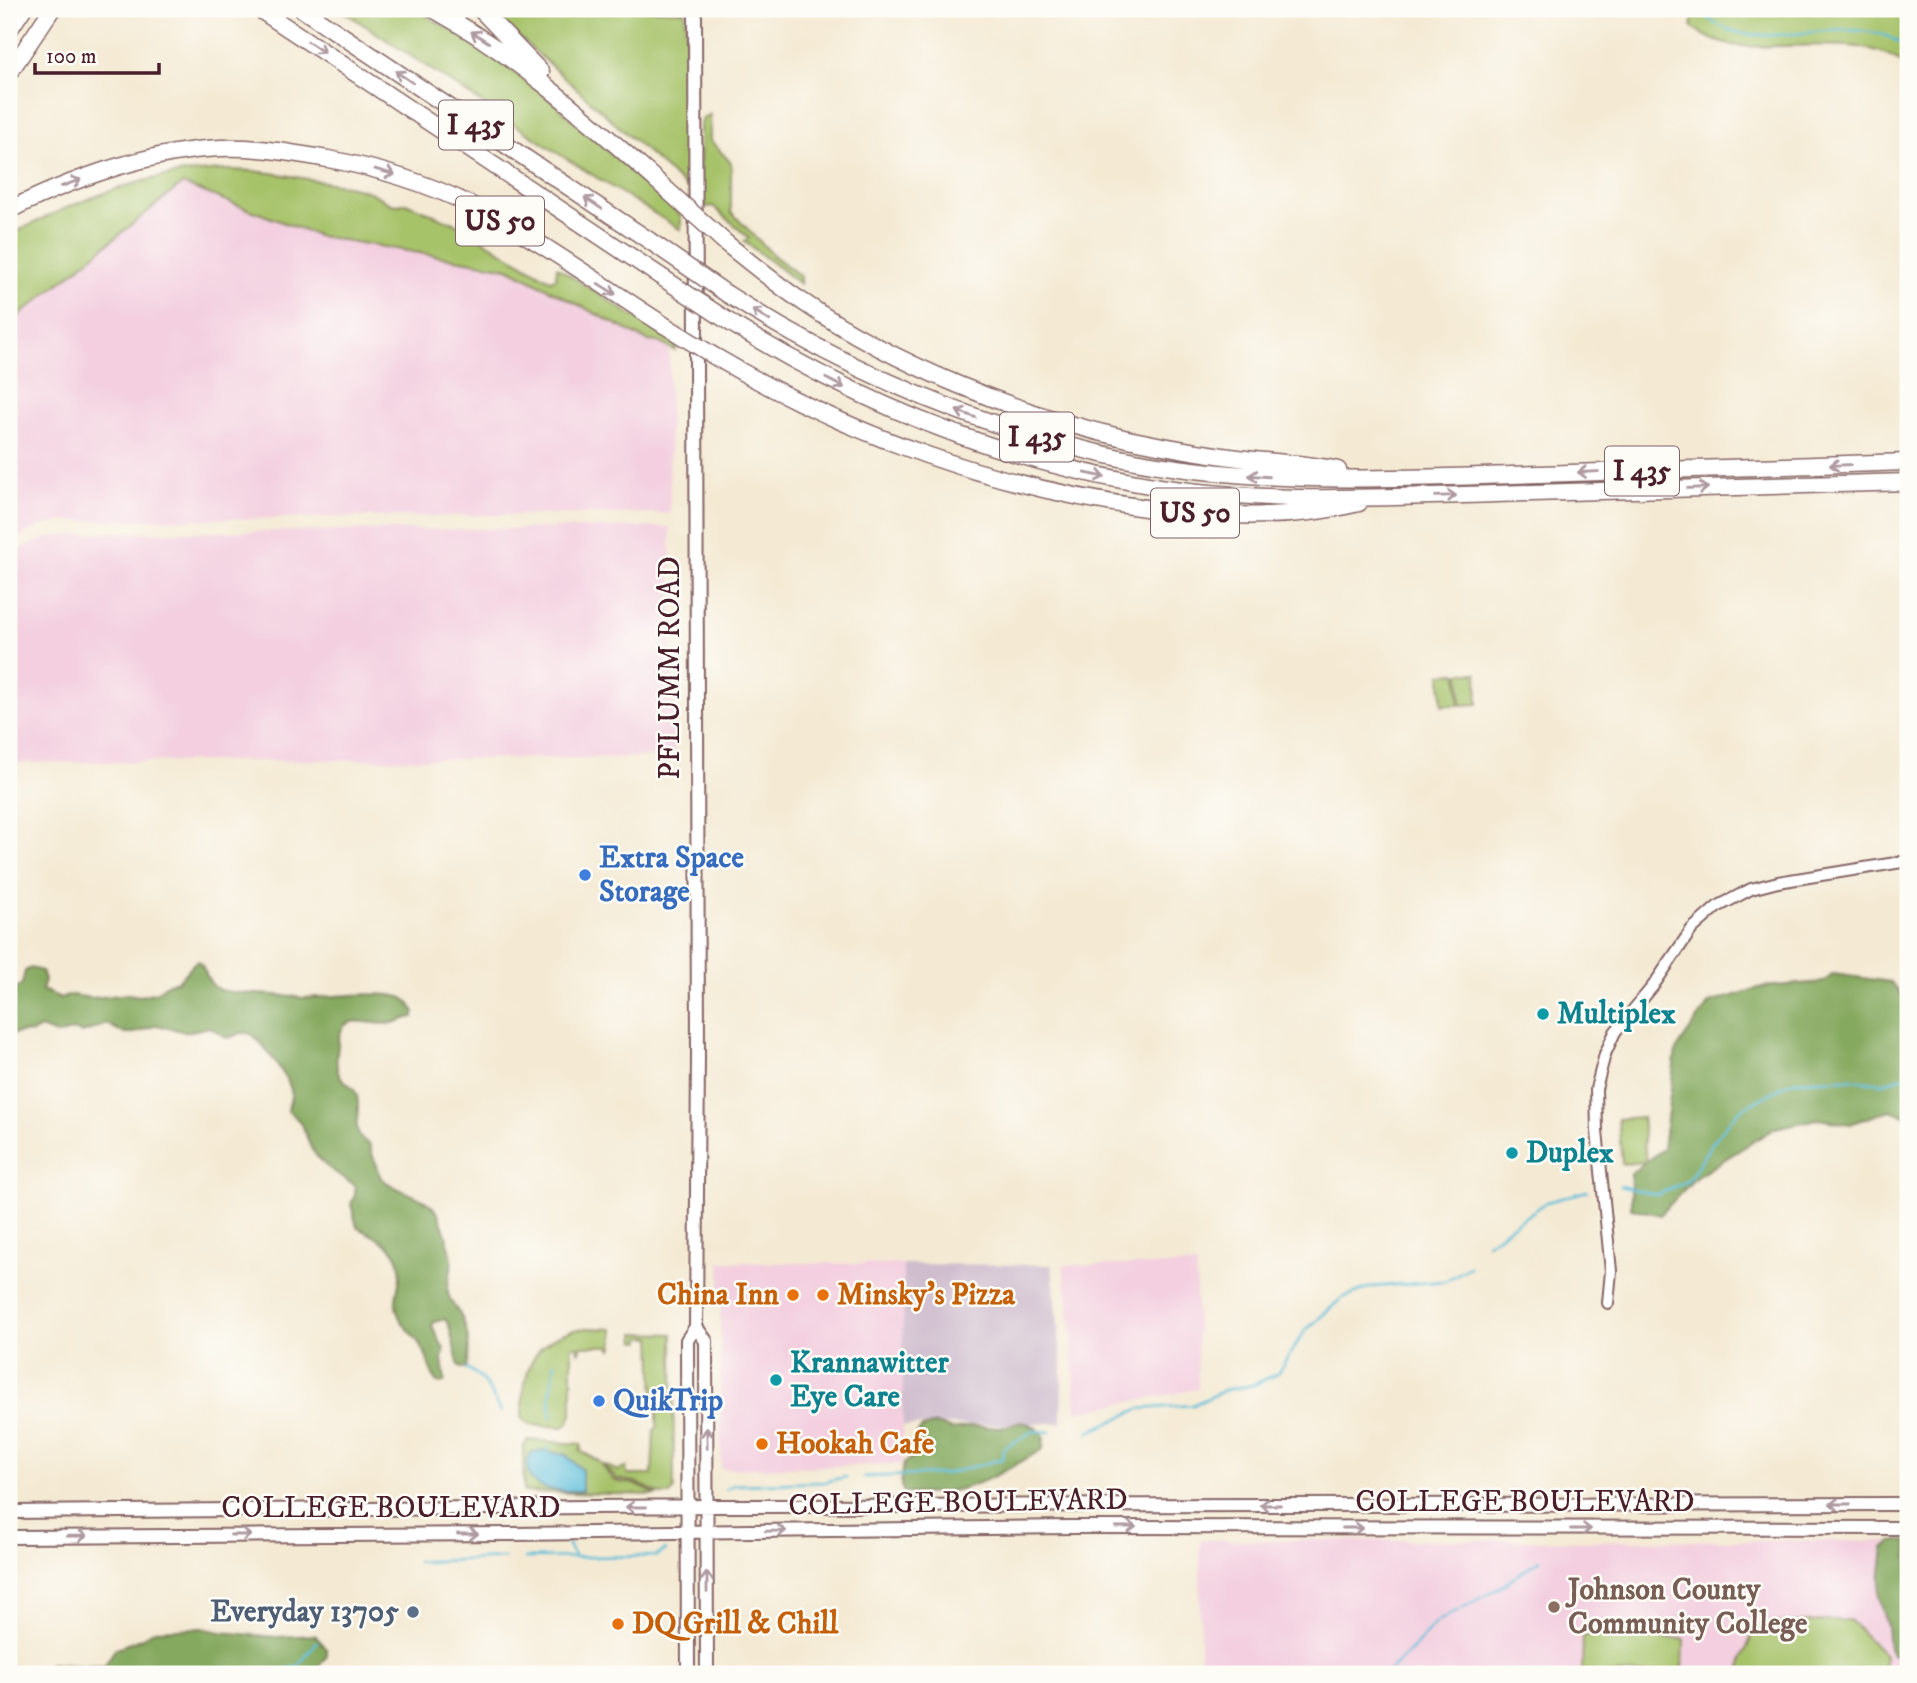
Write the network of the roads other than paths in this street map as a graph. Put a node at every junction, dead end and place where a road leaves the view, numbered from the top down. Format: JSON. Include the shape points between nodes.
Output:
{"nodes":[{"id":1,"x":23,"y":9,"type":"edge"},
{"id":2,"x":52,"y":9,"type":"edge"},
{"id":3,"x":259,"y":9,"type":"edge"},
{"id":4,"x":302,"y":9,"type":"edge"},
{"id":5,"x":433,"y":9,"type":"edge"},
{"id":6,"x":480,"y":9,"type":"edge"},
{"id":7,"x":695,"y":9,"type":"edge"},
{"id":8,"x":9,"y":30,"type":"edge"},
{"id":9,"x":9,"y":73,"type":"edge"},
{"id":10,"x":574,"y":107,"type":"junction"},
{"id":11,"x":9,"y":210,"type":"edge"},
{"id":12,"x":1908,"y":462,"type":"edge"},
{"id":13,"x":1376,"y":479,"type":"junction"},
{"id":14,"x":1908,"y":482,"type":"edge"},
{"id":15,"x":1378,"y":498,"type":"junction"},
{"id":16,"x":1908,"y":861,"type":"edge"},
{"id":17,"x":1608,"y":1303,"type":"dead end"},
{"id":18,"x":696,"y":1327,"type":"junction"},
{"id":19,"x":1908,"y":1504,"type":"edge"},
{"id":20,"x":689,"y":1507,"type":"junction"},
{"id":21,"x":707,"y":1507,"type":"junction"},
{"id":22,"x":9,"y":1512,"type":"edge"},
{"id":23,"x":1908,"y":1528,"type":"edge"},
{"id":24,"x":689,"y":1532,"type":"junction"},
{"id":25,"x":708,"y":1532,"type":"junction"},
{"id":26,"x":9,"y":1537,"type":"edge"},
{"id":27,"x":688,"y":1674,"type":"edge"},
{"id":28,"x":707,"y":1674,"type":"edge"}],
"edges":[{"from":1,"to":8,"type":"highway"},
{"from":2,"to":9,"type":"highway"},
{"from":3,"to":15,"type":"highway","number":"I 435","one_way":true,"bridge":true,"via":[[734,325],[869,399],[1033,460],[1134,483],[1248,496]]},
{"from":13,"to":4,"type":"highway","number":"I 435","one_way":true,"bridge":true,"via":[[1264,477],[1122,458],[1027,434],[876,377],[727,294]]},
{"from":10,"to":5,"type":"highway","number":"US 50","one_way":true,"via":[[492,45]]},
{"from":6,"to":10,"type":"highway"},
{"from":7,"to":18,"type":"main road","name":"PFLUMM ROAD"},
{"from":10,"to":13,"type":"highway","number":"US 50","bridge":true,"via":[[778,284],[912,363],[989,396],[1127,439],[1218,456],[1330,468]]},
{"from":11,"to":15,"type":"highway","number":"US 50","one_way":true,"bridge":true,"via":[[93,175],[179,154],[258,149],[319,158],[394,174],[468,203],[757,382],[873,435],[979,472],[1066,495],[1247,517],[1332,510]]},
{"from":12,"to":13,"type":"highway","number":"I 435","one_way":true},
{"from":15,"to":14,"type":"highway","number":"I 435","one_way":true},
{"from":16,"to":17,"type":"street","via":[[1778,882],[1751,889],[1717,907],[1683,940],[1615,1032],[1596,1089],[1611,1271]]},
{"from":18,"to":20,"type":"main road","name":"PFLUMM ROAD","via":[[687,1340]]},
{"from":21,"to":18,"type":"main road","name":"PFLUMM ROAD","one_way":true,"via":[[706,1341]]},
{"from":19,"to":21,"type":"main road","name":"COLLEGE BOULEVARD","one_way":true},
{"from":20,"to":21,"type":"main road","name":"COLLEGE BOULEVARD"},
{"from":20,"to":22,"type":"main road","name":"COLLEGE BOULEVARD","one_way":true},
{"from":20,"to":24,"type":"main road","name":"PFLUMM ROAD"},
{"from":21,"to":25,"type":"main road","name":"PFLUMM ROAD"},
{"from":25,"to":23,"type":"main road","name":"COLLEGE BOULEVARD","one_way":true,"via":[[1070,1527]]},
{"from":24,"to":25,"type":"main road","name":"COLLEGE BOULEVARD"},
{"from":26,"to":24,"type":"main road","name":"COLLEGE BOULEVARD","one_way":true},
{"from":24,"to":27,"type":"main road","name":"PFLUMM ROAD"},
{"from":28,"to":25,"type":"main road","name":"PFLUMM ROAD","one_way":true}]}
